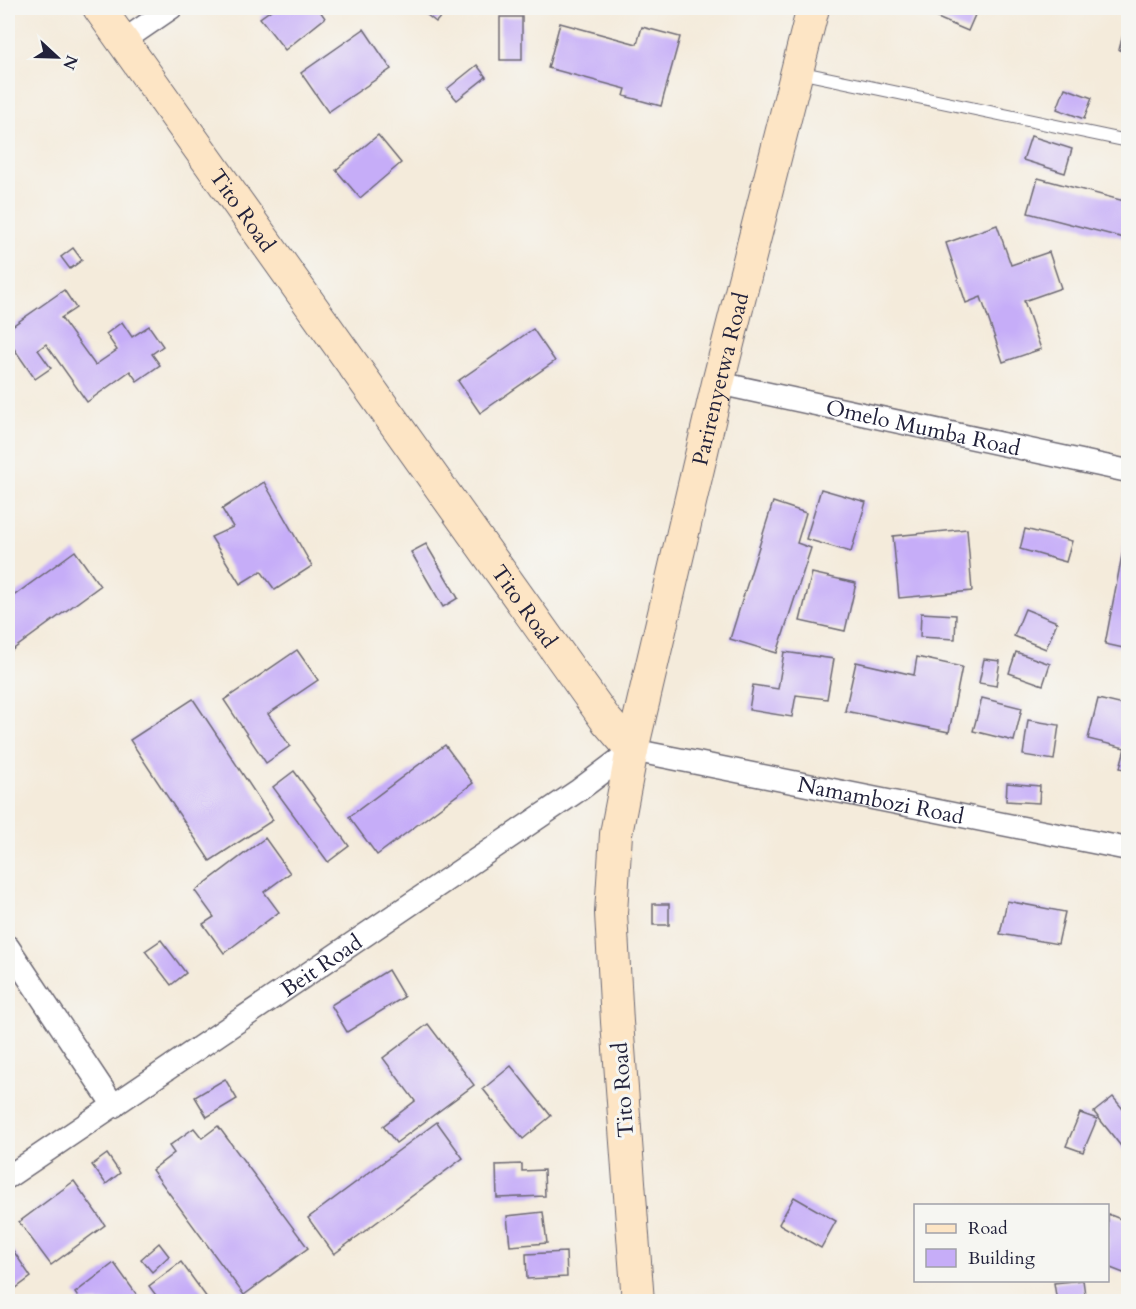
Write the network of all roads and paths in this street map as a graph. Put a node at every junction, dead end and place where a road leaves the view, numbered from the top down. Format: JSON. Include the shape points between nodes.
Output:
{"nodes":[{"id":1,"x":99,"y":8,"type":"edge"},
{"id":2,"x":171,"y":8,"type":"edge"},
{"id":3,"x":813,"y":8,"type":"edge"},
{"id":4,"x":123,"y":41,"type":"junction"},
{"id":5,"x":797,"y":72,"type":"junction"},
{"id":6,"x":1128,"y":141,"type":"edge"},
{"id":7,"x":718,"y":383,"type":"junction"},
{"id":8,"x":1128,"y":471,"type":"edge"},
{"id":9,"x":633,"y":750,"type":"junction"},
{"id":10,"x":1128,"y":849,"type":"edge"},
{"id":11,"x":8,"y":947,"type":"edge"},
{"id":12,"x":114,"y":1106,"type":"junction"},
{"id":13,"x":8,"y":1178,"type":"edge"},
{"id":14,"x":638,"y":1302,"type":"edge"}],
"edges":[{"from":1,"to":4,"type":"main road","name":"Tito Road"},
{"from":2,"to":4,"type":"street"},
{"from":3,"to":5,"type":"main road","name":"Parirenyetwa Road"},
{"from":4,"to":9,"type":"main road","name":"Tito Road","via":[[606,720]]},
{"from":5,"to":6,"type":"lane"},
{"from":5,"to":7,"type":"main road","name":"Parirenyetwa Road"},
{"from":7,"to":8,"type":"street","name":"Omelo Mumba Road"},
{"from":7,"to":9,"type":"main road","name":"Parirenyetwa Road"},
{"from":9,"to":10,"type":"street","name":"Namambozi Road"},
{"from":9,"to":12,"type":"street","name":"Beit Road"},
{"from":9,"to":14,"type":"main road","name":"Tito Road","via":[[616,834],[611,913]]},
{"from":11,"to":12,"type":"street"},
{"from":12,"to":13,"type":"street","name":"Beit Road"}]}
